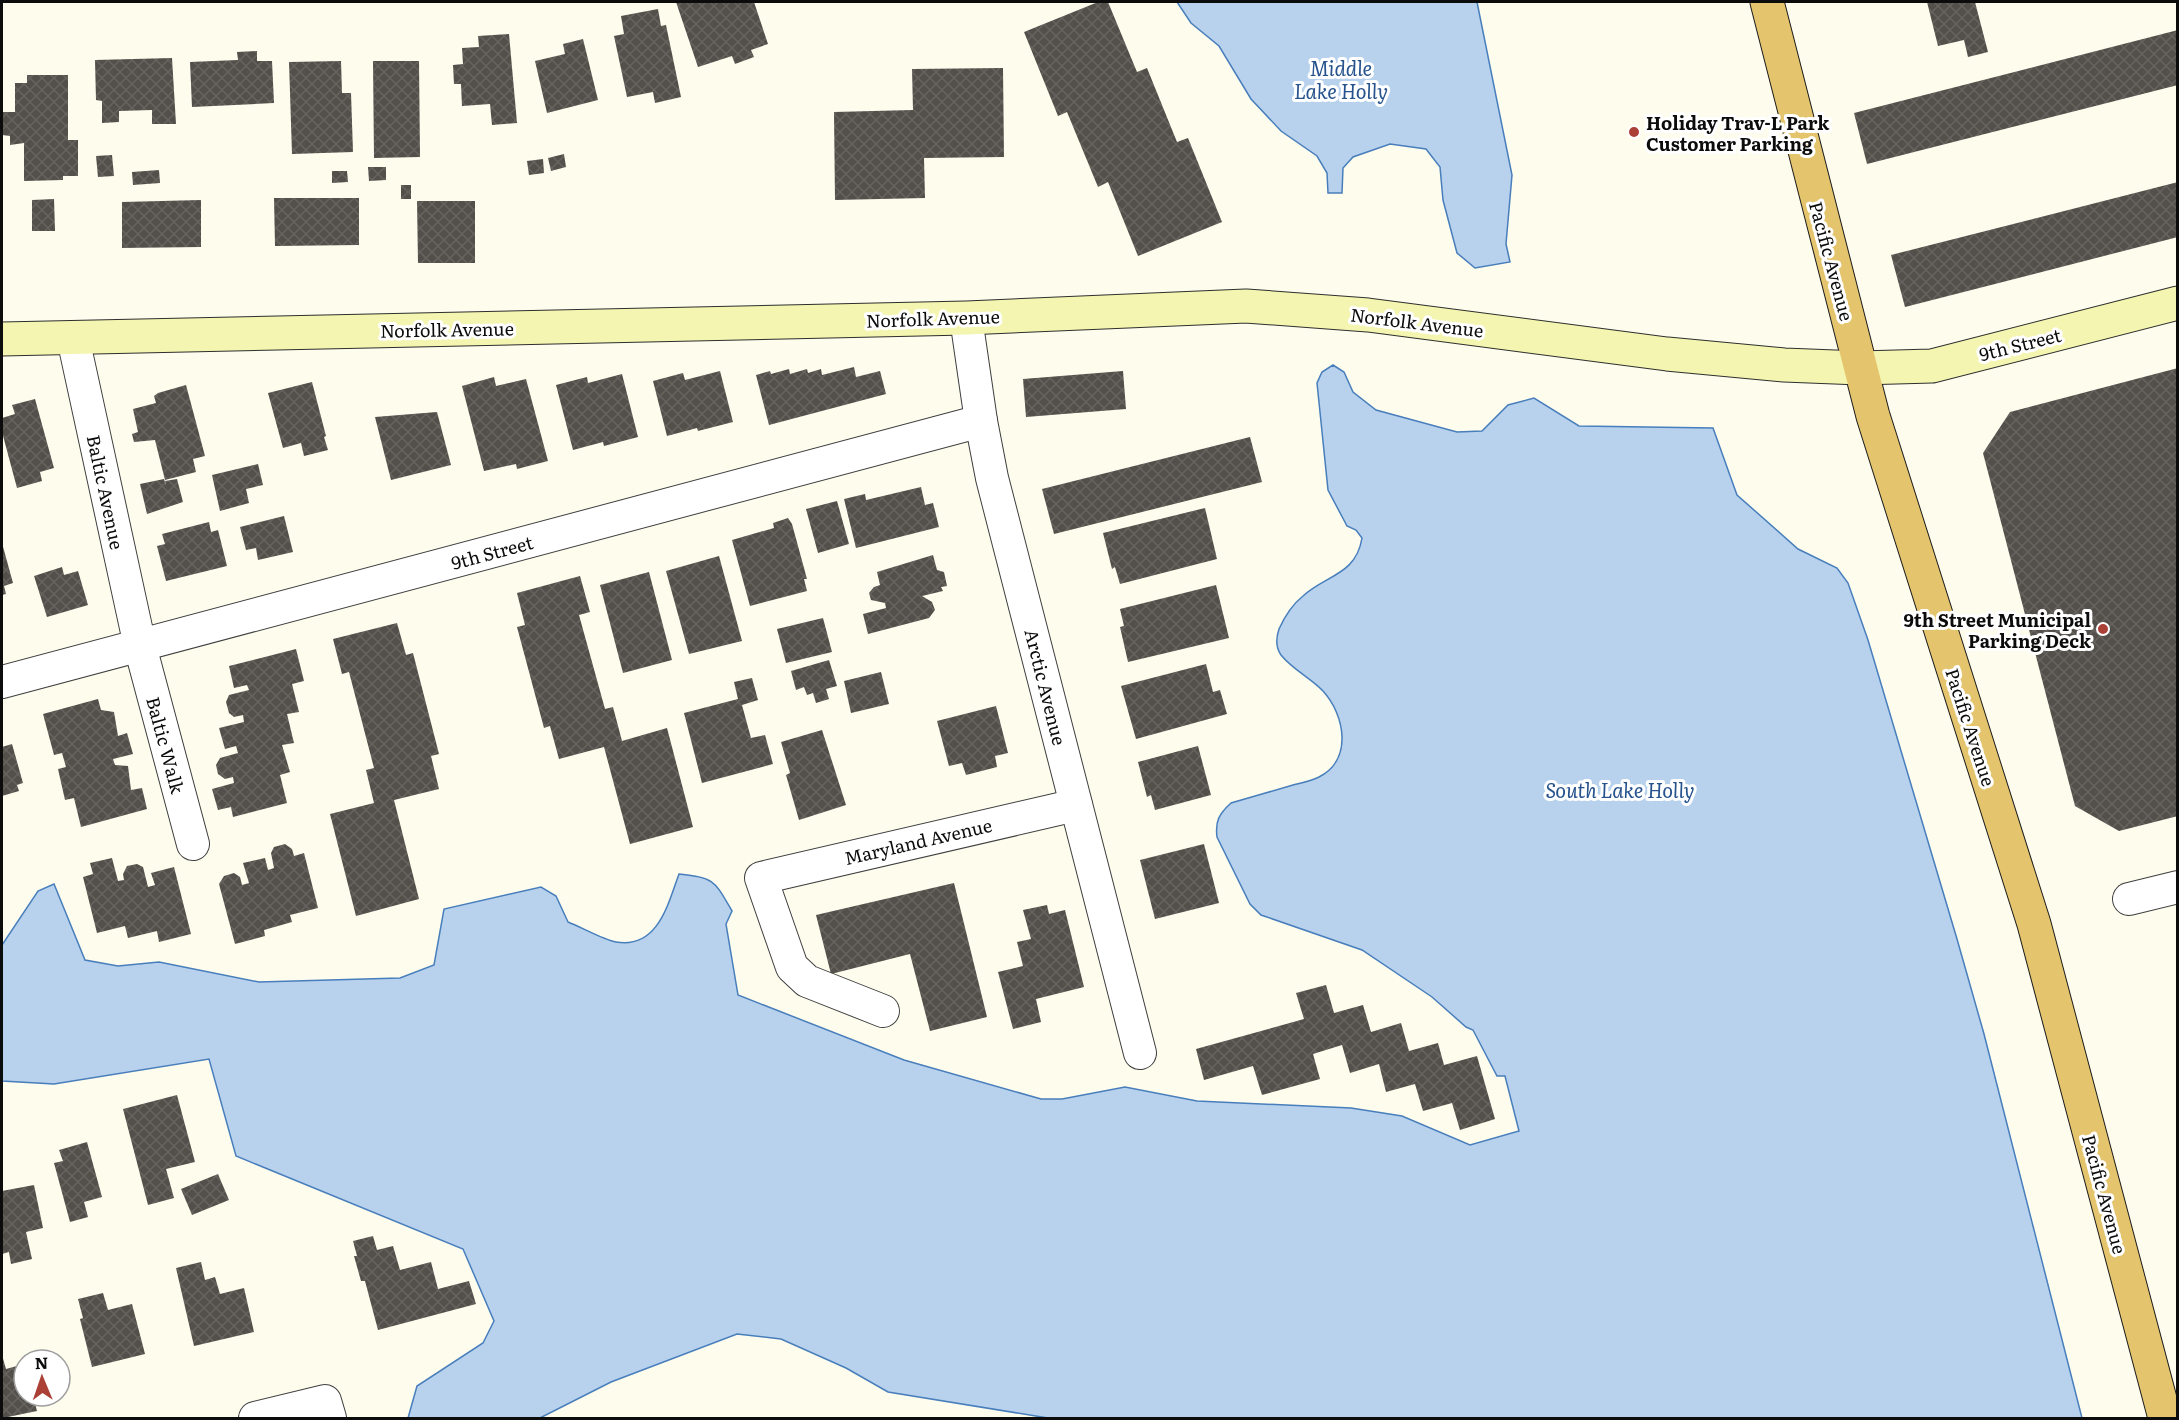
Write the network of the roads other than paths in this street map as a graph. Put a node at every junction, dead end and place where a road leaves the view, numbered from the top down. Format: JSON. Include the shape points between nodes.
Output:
{"nodes":[{"id":1,"x":1767,"y":2,"type":"edge"},
{"id":2,"x":2178,"y":303,"type":"edge"},
{"id":3,"x":966,"y":318,"type":"junction"},
{"id":4,"x":73,"y":338,"type":"junction"},
{"id":5,"x":2,"y":339,"type":"edge"},
{"id":6,"x":1860,"y":368,"type":"junction"},
{"id":7,"x":981,"y":421,"type":"junction"},
{"id":8,"x":140,"y":646,"type":"junction"},
{"id":9,"x":2,"y":682,"type":"edge"},
{"id":10,"x":1076,"y":805,"type":"junction"},
{"id":11,"x":193,"y":844,"type":"dead end"},
{"id":12,"x":2178,"y":886,"type":"edge"},
{"id":13,"x":2129,"y":899,"type":"dead end"},
{"id":14,"x":883,"y":1011,"type":"dead end"},
{"id":15,"x":1140,"y":1053,"type":"dead end"},
{"id":16,"x":327,"y":1410,"type":"edge"},
{"id":17,"x":255,"y":1419,"type":"edge"},
{"id":18,"x":2165,"y":1419,"type":"edge"}],
"edges":[{"from":1,"to":6,"type":"highway","name":"Pacific Avenue"},
{"from":2,"to":6,"type":"main road","name":"9th Street","via":[[1932,366]]},
{"from":3,"to":4,"type":"main road","name":"Norfolk Avenue"},
{"from":3,"to":6,"type":"main road","name":"Norfolk Avenue","via":[[1255,306],[1368,315],[1667,354]]},
{"from":3,"to":7,"type":"street","name":"Arctic Avenue"},
{"from":4,"to":5,"type":"main road","name":"Norfolk Avenue"},
{"from":4,"to":8,"type":"street","name":"Baltic Avenue"},
{"from":6,"to":18,"type":"highway","name":"Pacific Avenue","via":[[2034,924]]},
{"from":7,"to":8,"type":"street","name":"9th Street"},
{"from":7,"to":10,"type":"street","name":"Arctic Avenue","via":[[992,478]]},
{"from":8,"to":9,"type":"street","name":"9th Street"},
{"from":8,"to":11,"type":"street","name":"Baltic Walk"},
{"from":10,"to":14,"type":"street","name":"Maryland Avenue","via":[[760,878],[792,967],[807,981]]},
{"from":10,"to":15,"type":"street","name":"Arctic Avenue"},
{"from":12,"to":13,"type":"street"},
{"from":16,"to":17,"type":"street"}]}
